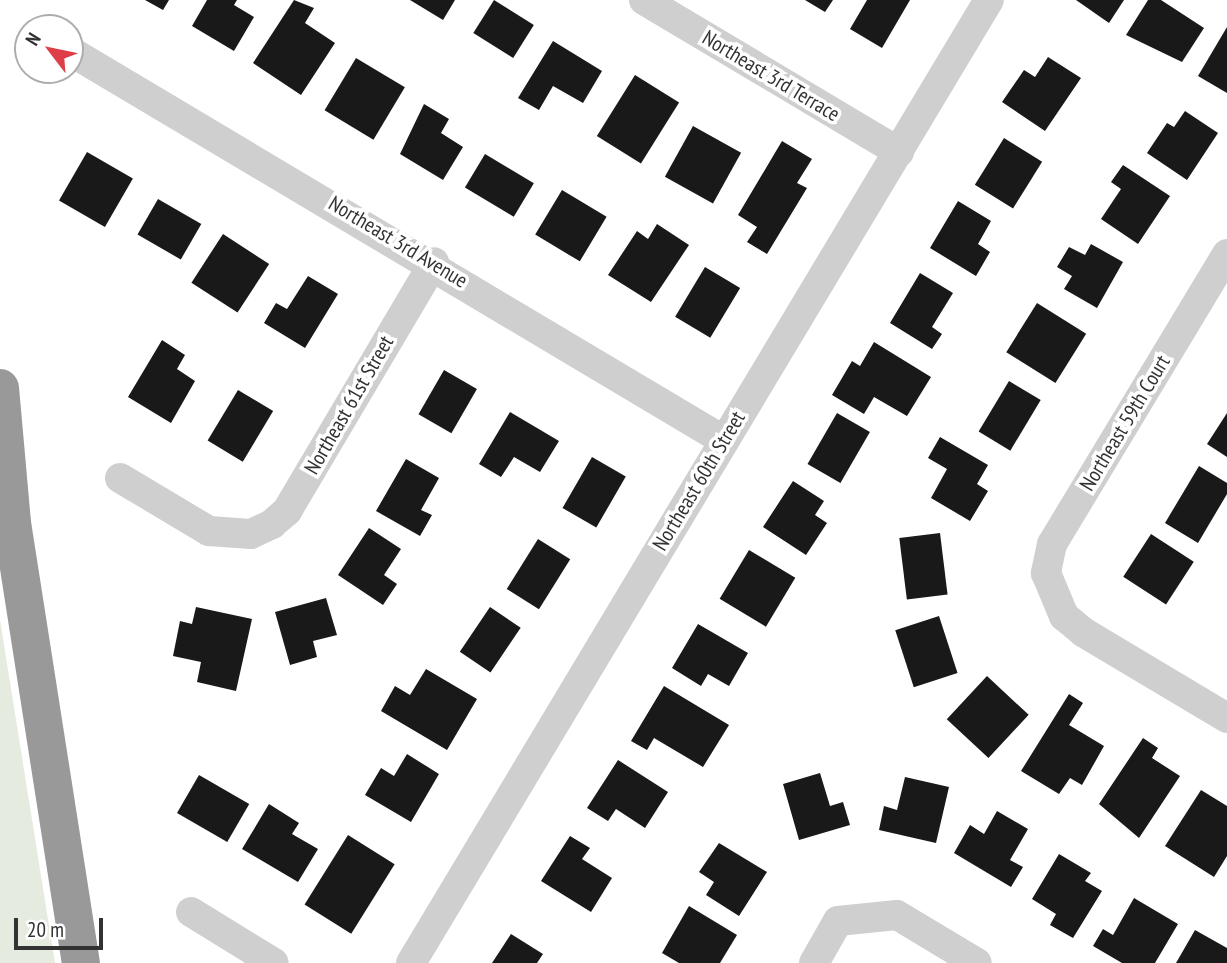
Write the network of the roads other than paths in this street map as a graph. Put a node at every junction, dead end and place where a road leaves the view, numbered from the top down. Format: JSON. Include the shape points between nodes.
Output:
{"nodes":[{"id":1,"x":644,"y":0,"type":"edge"},
{"id":2,"x":989,"y":0,"type":"edge"},
{"id":3,"x":84,"y":59,"type":"edge"},
{"id":4,"x":899,"y":152,"type":"junction"},
{"id":5,"x":1227,"y":254,"type":"edge"},
{"id":6,"x":434,"y":262,"type":"junction"},
{"id":7,"x":0,"y":388,"type":"edge"},
{"id":8,"x":723,"y":440,"type":"junction"},
{"id":9,"x":120,"y":478,"type":"dead end"},
{"id":10,"x":0,"y":480,"type":"edge"},
{"id":11,"x":12,"y":523,"type":"junction"},
{"id":12,"x":1227,"y":718,"type":"edge"},
{"id":13,"x":191,"y":912,"type":"dead end"},
{"id":14,"x":81,"y":963,"type":"edge"},
{"id":15,"x":274,"y":963,"type":"edge"},
{"id":16,"x":411,"y":963,"type":"edge"},
{"id":17,"x":814,"y":963,"type":"edge"},
{"id":18,"x":977,"y":963,"type":"edge"}],
"edges":[{"from":1,"to":4,"type":"street","name":"Northeast 3rd Terrace"},
{"from":2,"to":4,"type":"street","name":"Northeast 60th Street"},
{"from":3,"to":6,"type":"street","name":"Northeast 3rd Avenue"},
{"from":4,"to":8,"type":"street","name":"Northeast 60th Street"},
{"from":5,"to":12,"type":"street","name":"Northeast 59th Court","via":[[1052,544],[1046,573],[1053,598],[1083,632]]},
{"from":6,"to":8,"type":"street","name":"Northeast 3rd Avenue"},
{"from":6,"to":9,"type":"street","name":"Northeast 61st Street","via":[[287,511],[251,534],[209,531]]},
{"from":7,"to":11,"type":"highway"},
{"from":8,"to":16,"type":"street","name":"Northeast 60th Street"},
{"from":10,"to":11,"type":"highway"},
{"from":11,"to":14,"type":"highway"},
{"from":13,"to":15,"type":"street"},
{"from":17,"to":18,"type":"street","via":[[838,921],[897,915]]}]}
